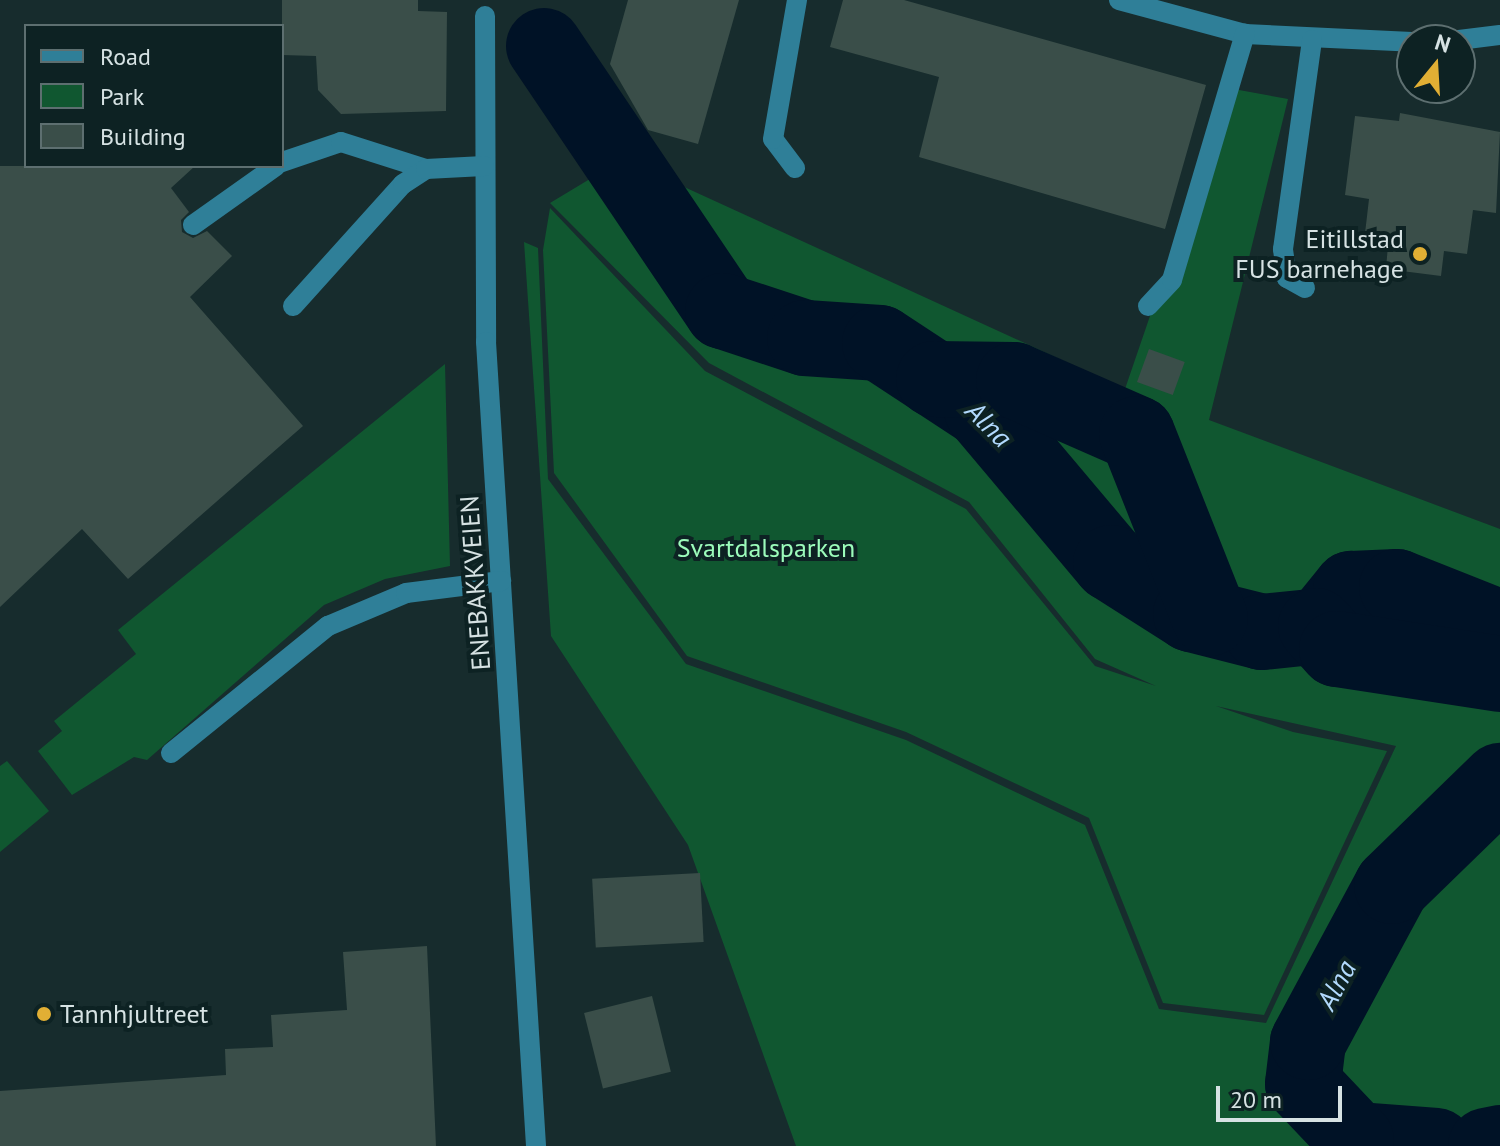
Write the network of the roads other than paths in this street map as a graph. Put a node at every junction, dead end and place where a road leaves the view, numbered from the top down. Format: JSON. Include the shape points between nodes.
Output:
{"nodes":[{"id":1,"x":797,"y":0,"type":"edge"},
{"id":2,"x":1119,"y":0,"type":"edge"},
{"id":3,"x":1178,"y":9,"type":"edge"},
{"id":4,"x":485,"y":16,"type":"dead end"},
{"id":5,"x":1245,"y":34,"type":"junction"},
{"id":6,"x":1500,"y":35,"type":"edge"},
{"id":7,"x":1476,"y":38,"type":"edge"},
{"id":8,"x":1312,"y":40,"type":"junction"},
{"id":9,"x":1396,"y":42,"type":"edge"},
{"id":10,"x":284,"y":161,"type":"edge"},
{"id":11,"x":484,"y":166,"type":"junction"},
{"id":12,"x":273,"y":168,"type":"edge"},
{"id":13,"x":795,"y":168,"type":"dead end"},
{"id":14,"x":426,"y":169,"type":"junction"},
{"id":15,"x":193,"y":225,"type":"dead end"},
{"id":16,"x":1305,"y":288,"type":"dead end"},
{"id":17,"x":293,"y":306,"type":"dead end"},
{"id":18,"x":1148,"y":306,"type":"dead end"},
{"id":19,"x":501,"y":581,"type":"junction"},
{"id":20,"x":171,"y":753,"type":"dead end"},
{"id":21,"x":536,"y":1146,"type":"edge"}],
"edges":[{"from":1,"to":13,"type":"street","via":[[773,139]]},
{"from":2,"to":3,"type":"street"},
{"from":3,"to":5,"type":"street"},
{"from":4,"to":11,"type":"street","name":"ENEBAKKVEIEN"},
{"from":5,"to":8,"type":"street"},
{"from":5,"to":18,"type":"street","via":[[1172,280]]},
{"from":6,"to":7,"type":"street"},
{"from":8,"to":9,"type":"street"},
{"from":8,"to":16,"type":"street","via":[[1283,249],[1287,278]]},
{"from":10,"to":14,"type":"street","via":[[341,142]]},
{"from":11,"to":14,"type":"street"},
{"from":11,"to":19,"type":"street","name":"ENEBAKKVEIEN","via":[[486,342]]},
{"from":12,"to":15,"type":"street"},
{"from":14,"to":17,"type":"street","via":[[403,184]]},
{"from":19,"to":20,"type":"street","via":[[406,593],[328,626]]},
{"from":19,"to":21,"type":"street","name":"ENEBAKKVEIEN"}]}
